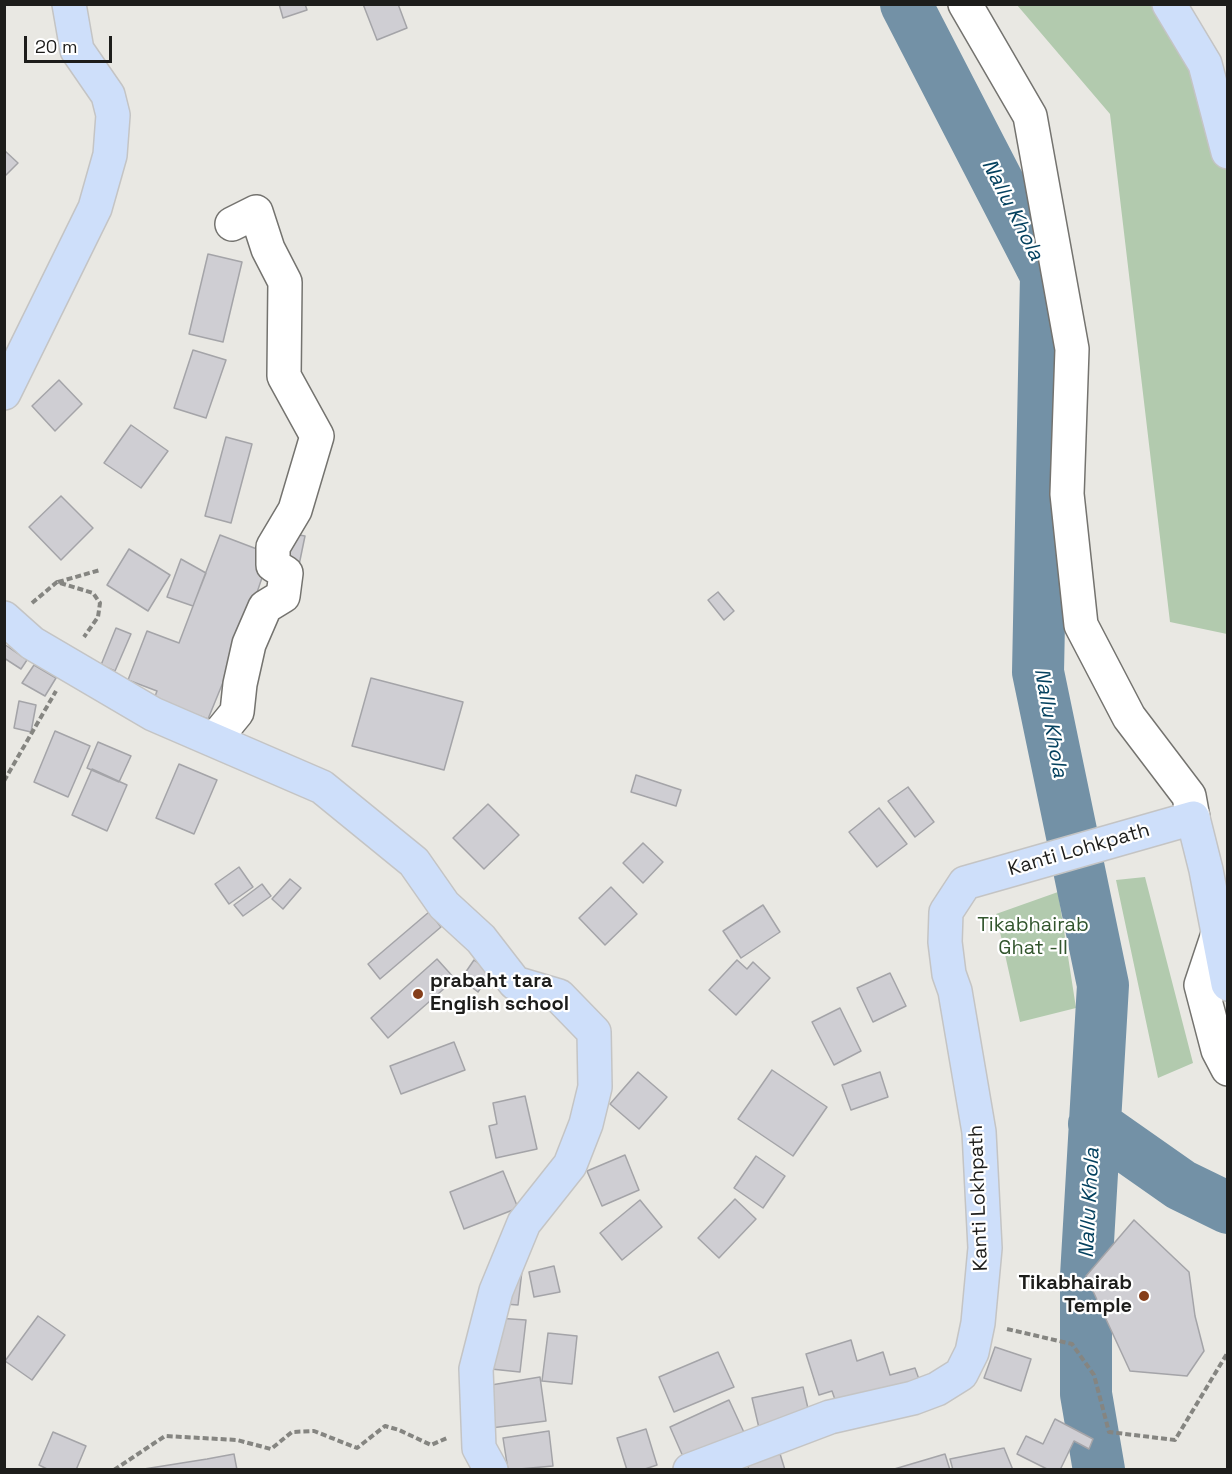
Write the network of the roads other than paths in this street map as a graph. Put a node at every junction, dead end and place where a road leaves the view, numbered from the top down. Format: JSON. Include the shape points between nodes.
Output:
{"nodes":[{"id":1,"x":69,"y":4,"type":"edge"},
{"id":2,"x":965,"y":4,"type":"edge"},
{"id":3,"x":1169,"y":4,"type":"edge"},
{"id":4,"x":1227,"y":152,"type":"edge"},
{"id":5,"x":232,"y":224,"type":"dead end"},
{"id":6,"x":4,"y":393,"type":"edge"},
{"id":7,"x":4,"y":618,"type":"edge"},
{"id":8,"x":215,"y":739,"type":"junction"},
{"id":9,"x":1192,"y":818,"type":"junction"},
{"id":10,"x":965,"y":883,"type":"joint"},
{"id":11,"x":1219,"y":931,"type":"junction"},
{"id":12,"x":1227,"y":984,"type":"edge"},
{"id":13,"x":1227,"y":1070,"type":"edge"},
{"id":14,"x":485,"y":1459,"type":"edge"},
{"id":15,"x":690,"y":1470,"type":"edge"}],
"edges":[{"from":1,"to":6,"type":"main road","via":[[77,50],[108,95],[114,114],[112,144],[95,208]]},
{"from":2,"to":9,"type":"street","via":[[1030,116],[1072,349],[1067,494],[1081,625],[1129,717],[1189,796]]},
{"from":3,"to":4,"type":"main road","via":[[1205,64]]},
{"from":5,"to":8,"type":"street","via":[[256,212],[268,249],[285,282],[284,376],[317,436],[295,510],[273,547],[273,565],[286,573],[283,596],[265,607],[249,644],[237,712]]},
{"from":7,"to":8,"type":"main road","via":[[32,643],[104,686],[153,714]]},
{"from":8,"to":14,"type":"main road","via":[[322,787],[414,862],[444,905],[481,939],[515,984],[559,996],[594,1032],[595,1087],[586,1124],[570,1165],[524,1222],[496,1291],[476,1370]]},
{"from":9,"to":10,"type":"main road","name":"Kanti Lohkpath"},
{"from":9,"to":11,"type":"main road"},
{"from":10,"to":15,"type":"main road","name":"Kanti Lokhpath","via":[[946,912],[945,942],[980,1132],[985,1248],[972,1352],[961,1374],[937,1389],[830,1417]]},
{"from":11,"to":12,"type":"main road"},
{"from":11,"to":13,"type":"street","via":[[1201,986]]}]}
